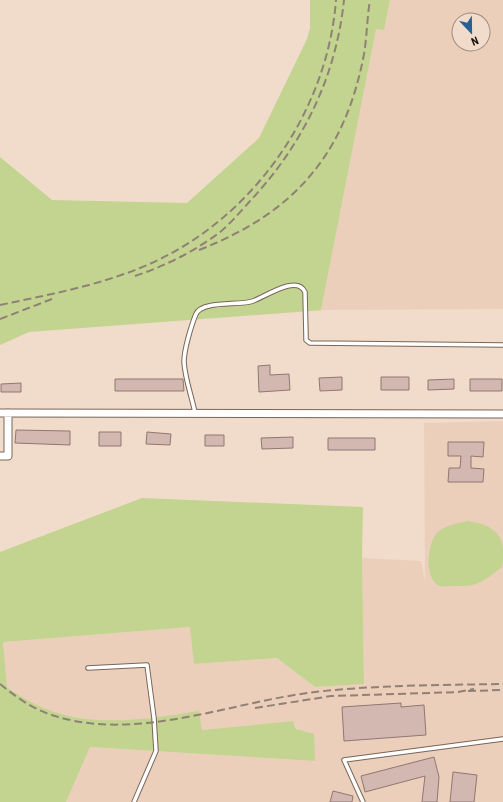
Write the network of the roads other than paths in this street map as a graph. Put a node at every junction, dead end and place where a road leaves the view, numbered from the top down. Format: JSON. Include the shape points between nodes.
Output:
{"nodes":[{"id":1,"x":503,"y":345,"type":"edge"},
{"id":2,"x":0,"y":413,"type":"edge"},
{"id":3,"x":8,"y":413,"type":"junction"},
{"id":4,"x":196,"y":413,"type":"junction"},
{"id":5,"x":503,"y":414,"type":"edge"},
{"id":6,"x":0,"y":456,"type":"edge"},
{"id":7,"x":88,"y":668,"type":"dead end"},
{"id":8,"x":503,"y":739,"type":"edge"},
{"id":9,"x":134,"y":802,"type":"edge"},
{"id":10,"x":363,"y":802,"type":"edge"}],
"edges":[{"from":1,"to":4,"type":"lane","via":[[310,343],[306,336],[305,292],[299,286],[282,287],[252,302],[204,306],[196,313],[184,361]]},
{"from":2,"to":3,"type":"street"},
{"from":3,"to":4,"type":"street"},
{"from":3,"to":6,"type":"street","via":[[8,456]]},
{"from":4,"to":5,"type":"street"},
{"from":7,"to":9,"type":"lane","via":[[147,665],[156,751]]},
{"from":8,"to":10,"type":"lane","via":[[344,760]]}]}
